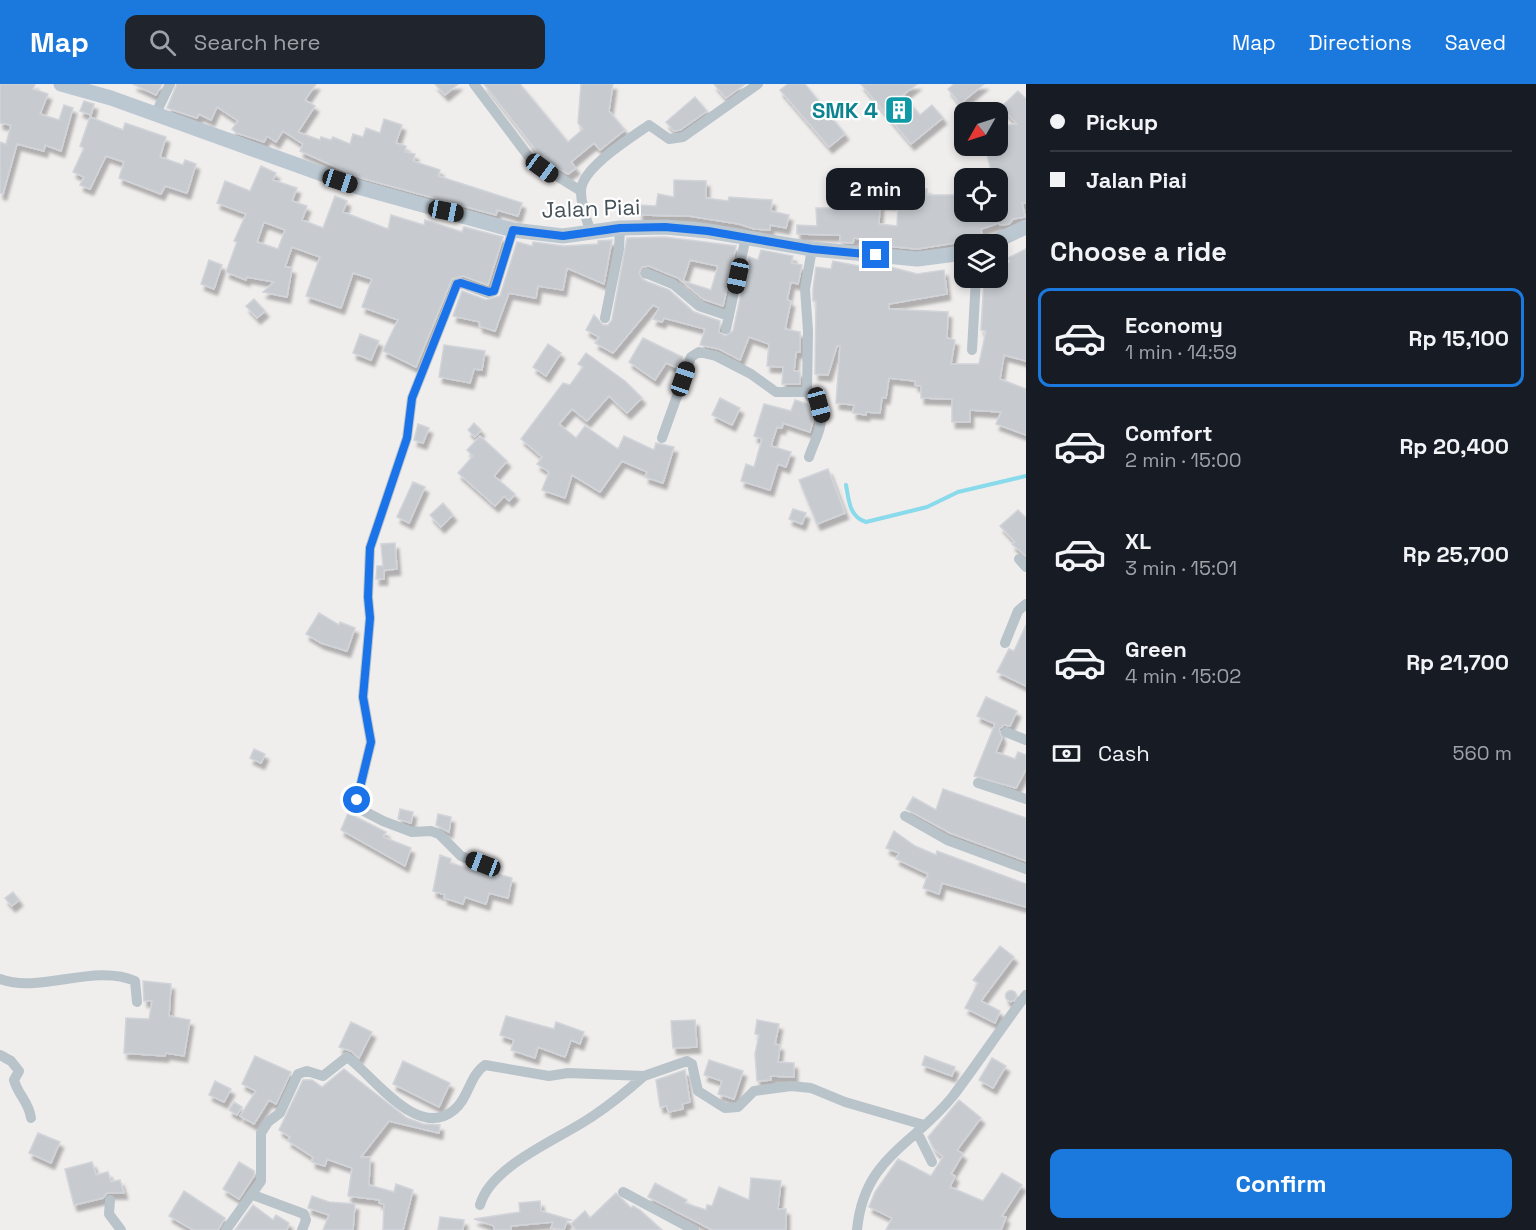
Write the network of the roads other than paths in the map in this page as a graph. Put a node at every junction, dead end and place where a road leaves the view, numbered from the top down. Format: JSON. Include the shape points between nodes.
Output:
{"nodes":[{"id":1,"x":61,"y":84,"type":"edge"},
{"id":2,"x":170,"y":84,"type":"edge"},
{"id":3,"x":474,"y":84,"type":"edge"},
{"id":4,"x":758,"y":84,"type":"edge"},
{"id":5,"x":156,"y":115,"type":"junction"},
{"id":6,"x":581,"y":191,"type":"junction"},
{"id":7,"x":1026,"y":227,"type":"edge"},
{"id":8,"x":620,"y":228,"type":"junction"},
{"id":9,"x":513,"y":230,"type":"junction"},
{"id":10,"x":591,"y":232,"type":"junction"},
{"id":11,"x":1008,"y":235,"type":"edge"},
{"id":12,"x":746,"y":237,"type":"junction"},
{"id":13,"x":812,"y":249,"type":"junction"},
{"id":14,"x":954,"y":254,"type":"edge"},
{"id":15,"x":646,"y":273,"type":"dead end"},
{"id":16,"x":975,"y":288,"type":"edge"},
{"id":17,"x":729,"y":316,"type":"junction"},
{"id":18,"x":604,"y":318,"type":"dead end"},
{"id":19,"x":726,"y":329,"type":"dead end"},
{"id":20,"x":972,"y":350,"type":"dead end"},
{"id":21,"x":807,"y":392,"type":"junction"},
{"id":22,"x":662,"y":438,"type":"dead end"},
{"id":23,"x":809,"y":457,"type":"dead end"},
{"id":24,"x":1026,"y":604,"type":"edge"},
{"id":25,"x":1005,"y":643,"type":"dead end"},
{"id":26,"x":1006,"y":732,"type":"dead end"},
{"id":27,"x":1026,"y":740,"type":"edge"},
{"id":28,"x":978,"y":783,"type":"dead end"},
{"id":29,"x":1026,"y":799,"type":"edge"},
{"id":30,"x":905,"y":816,"type":"dead end"},
{"id":31,"x":483,"y":864,"type":"dead end"},
{"id":32,"x":1026,"y":869,"type":"edge"},
{"id":33,"x":0,"y":979,"type":"edge"},
{"id":34,"x":1026,"y":995,"type":"edge"},
{"id":35,"x":137,"y":1002,"type":"dead end"},
{"id":36,"x":0,"y":1055,"type":"edge"},
{"id":37,"x":644,"y":1076,"type":"junction"},
{"id":38,"x":30,"y":1118,"type":"dead end"},
{"id":39,"x":920,"y":1129,"type":"junction"},
{"id":40,"x":933,"y":1162,"type":"dead end"},
{"id":41,"x":623,"y":1192,"type":"dead end"},
{"id":42,"x":253,"y":1195,"type":"junction"},
{"id":43,"x":110,"y":1200,"type":"dead end"},
{"id":44,"x":480,"y":1205,"type":"dead end"},
{"id":45,"x":680,"y":1227,"type":"edge"},
{"id":46,"x":121,"y":1230,"type":"edge"},
{"id":47,"x":226,"y":1230,"type":"edge"},
{"id":48,"x":302,"y":1230,"type":"edge"},
{"id":49,"x":694,"y":1230,"type":"edge"},
{"id":50,"x":857,"y":1230,"type":"edge"}],
"edges":[{"from":1,"to":5,"type":"street","name":"Jalan Piai"},
{"from":2,"to":5,"type":"street"},
{"from":3,"to":6,"type":"street","via":[[532,161]]},
{"from":4,"to":6,"type":"street","via":[[683,137],[669,139],[649,125],[589,173]]},
{"from":5,"to":9,"type":"street","name":"Jalan Piai","via":[[358,187]]},
{"from":6,"to":10,"type":"street"},
{"from":7,"to":11,"type":"street"},
{"from":8,"to":10,"type":"street","name":"Jalan Piai"},
{"from":8,"to":12,"type":"street","name":"Jalan Piai","via":[[665,227]]},
{"from":8,"to":18,"type":"street"},
{"from":9,"to":10,"type":"street","name":"Jalan Piai","via":[[563,236]]},
{"from":9,"to":31,"type":"street","via":[[494,291],[457,284],[412,398],[407,438],[370,548],[370,618],[363,697],[371,742],[357,800],[360,809],[383,821],[412,832],[439,834],[461,856]]},
{"from":12,"to":13,"type":"street","name":"Jalan Piai"},
{"from":12,"to":17,"type":"street"},
{"from":13,"to":14,"type":"street","name":"Jalan Piai","via":[[917,259]]},
{"from":13,"to":21,"type":"street","via":[[805,289]]},
{"from":15,"to":17,"type":"street","via":[[673,284],[699,306]]},
{"from":16,"to":20,"type":"street"},
{"from":17,"to":19,"type":"street"},
{"from":21,"to":22,"type":"street","via":[[776,393],[751,374],[699,352],[691,357]]},
{"from":21,"to":23,"type":"street","via":[[819,405],[823,418]]},
{"from":24,"to":25,"type":"street","via":[[1018,611]]},
{"from":26,"to":27,"type":"street"},
{"from":28,"to":29,"type":"street"},
{"from":30,"to":32,"type":"street","via":[[947,840]]},
{"from":33,"to":35,"type":"street","via":[[33,985],[76,977],[123,978],[135,981]]},
{"from":34,"to":39,"type":"street","via":[[951,1098]]},
{"from":36,"to":38,"type":"street","via":[[19,1071],[14,1080],[16,1090],[29,1106]]},
{"from":37,"to":39,"type":"street","via":[[687,1061],[692,1064],[698,1091],[725,1108],[738,1107],[762,1088],[811,1088]]},
{"from":37,"to":42,"type":"street","via":[[549,1076],[485,1065],[458,1107],[434,1118],[416,1115],[398,1105],[361,1068],[344,1057],[323,1077],[307,1071],[298,1074],[280,1113],[261,1133],[263,1172]]},
{"from":37,"to":44,"type":"street","via":[[592,1116],[513,1165],[492,1182]]},
{"from":39,"to":40,"type":"street"},
{"from":39,"to":50,"type":"street","via":[[889,1155],[865,1191]]},
{"from":41,"to":45,"type":"street"},
{"from":42,"to":47,"type":"street"},
{"from":42,"to":48,"type":"street","via":[[304,1214]]},
{"from":43,"to":46,"type":"street","via":[[110,1214]]},
{"from":45,"to":49,"type":"street"}]}
